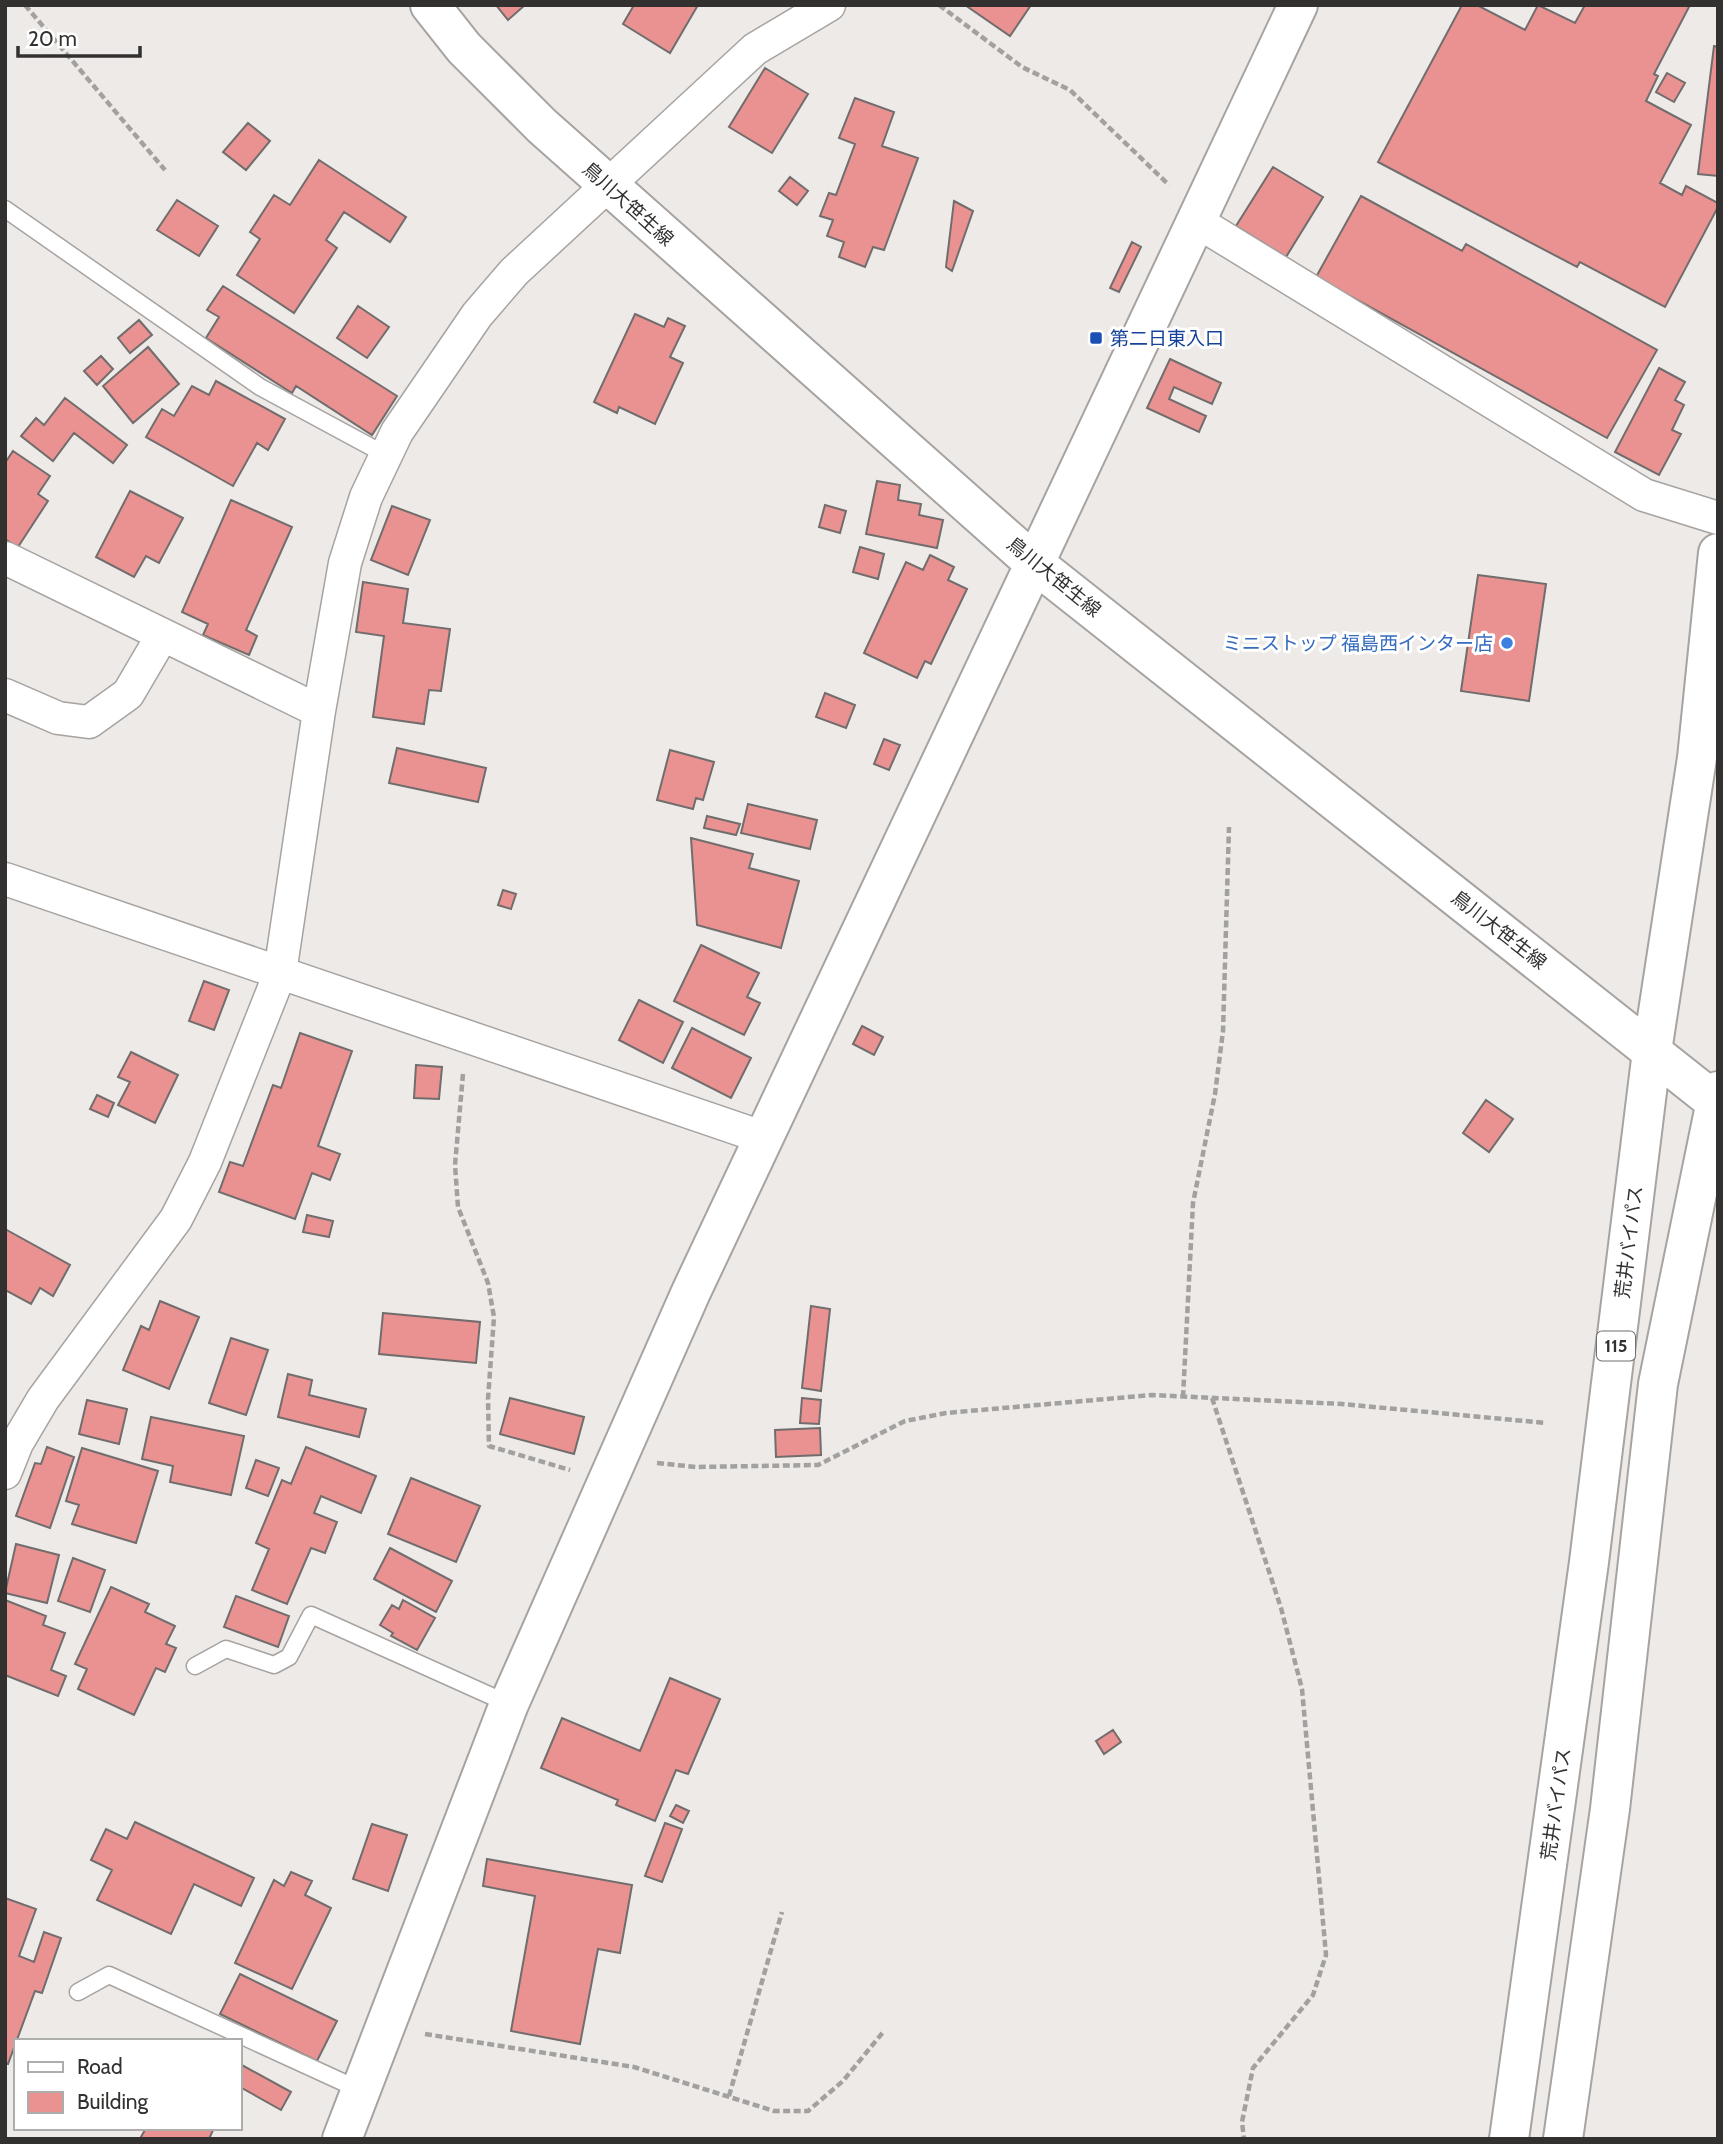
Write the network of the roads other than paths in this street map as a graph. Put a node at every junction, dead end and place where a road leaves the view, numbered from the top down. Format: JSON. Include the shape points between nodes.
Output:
{"nodes":[{"id":1,"x":430,"y":5,"type":"edge"},
{"id":2,"x":829,"y":5,"type":"edge"},
{"id":3,"x":1298,"y":5,"type":"edge"},
{"id":4,"x":607,"y":187,"type":"junction"},
{"id":5,"x":5,"y":209,"type":"edge"},
{"id":6,"x":1198,"y":218,"type":"junction"},
{"id":7,"x":386,"y":455,"type":"junction"},
{"id":8,"x":1718,"y":518,"type":"edge"},
{"id":9,"x":1718,"y":554,"type":"edge"},
{"id":10,"x":5,"y":558,"type":"edge"},
{"id":11,"x":1034,"y":563,"type":"junction"},
{"id":12,"x":162,"y":636,"type":"junction"},
{"id":13,"x":5,"y":695,"type":"edge"},
{"id":14,"x":319,"y":711,"type":"junction"},
{"id":15,"x":5,"y":879,"type":"edge"},
{"id":16,"x":280,"y":973,"type":"junction"},
{"id":17,"x":1652,"y":1051,"type":"junction"},
{"id":18,"x":1717,"y":1100,"type":"edge"},
{"id":19,"x":762,"y":1137,"type":"junction"},
{"id":20,"x":5,"y":1473,"type":"edge"},
{"id":21,"x":195,"y":1665,"type":"dead end"},
{"id":22,"x":509,"y":1704,"type":"junction"},
{"id":23,"x":78,"y":1992,"type":"dead end"},
{"id":24,"x":360,"y":2090,"type":"junction"},
{"id":25,"x":342,"y":2139,"type":"edge"},
{"id":26,"x":1509,"y":2139,"type":"edge"},
{"id":27,"x":1563,"y":2139,"type":"edge"}],
"edges":[{"from":1,"to":4,"type":"main road","name":"鳥川大笹生線","via":[[464,48]]},
{"from":2,"to":4,"type":"street","via":[[755,49]]},
{"from":3,"to":6,"type":"main road"},
{"from":4,"to":7,"type":"street","via":[[514,272],[477,315]]},
{"from":4,"to":11,"type":"main road","name":"鳥川大笹生線"},
{"from":5,"to":7,"type":"lane","via":[[260,387]]},
{"from":6,"to":8,"type":"street","via":[[1644,495]]},
{"from":6,"to":11,"type":"main road"},
{"from":7,"to":14,"type":"street","via":[[366,497],[345,563]]},
{"from":9,"to":17,"type":"main road","name":"荒井バイパス","number":"115","via":[[1697,758]]},
{"from":10,"to":12,"type":"street"},
{"from":11,"to":17,"type":"main road","name":"鳥川大笹生線"},
{"from":11,"to":19,"type":"main road"},
{"from":12,"to":13,"type":"street","via":[[128,694],[89,722],[58,718]]},
{"from":12,"to":14,"type":"street"},
{"from":14,"to":16,"type":"street"},
{"from":15,"to":16,"type":"street"},
{"from":16,"to":19,"type":"street"},
{"from":16,"to":20,"type":"street","via":[[205,1163],[176,1219],[43,1399]]},
{"from":17,"to":18,"type":"main road","name":"鳥川大笹生線"},
{"from":17,"to":26,"type":"main road","name":"荒井バイパス","number":"115","via":[[1589,1562]]},
{"from":18,"to":27,"type":"main road","number":"115","via":[[1658,1384],[1610,1809]]},
{"from":19,"to":22,"type":"main road"},
{"from":21,"to":22,"type":"lane","via":[[226,1649],[274,1665],[289,1657],[311,1615]]},
{"from":22,"to":24,"type":"main road"},
{"from":23,"to":24,"type":"lane","via":[[109,1975]]},
{"from":24,"to":25,"type":"main road"}]}
